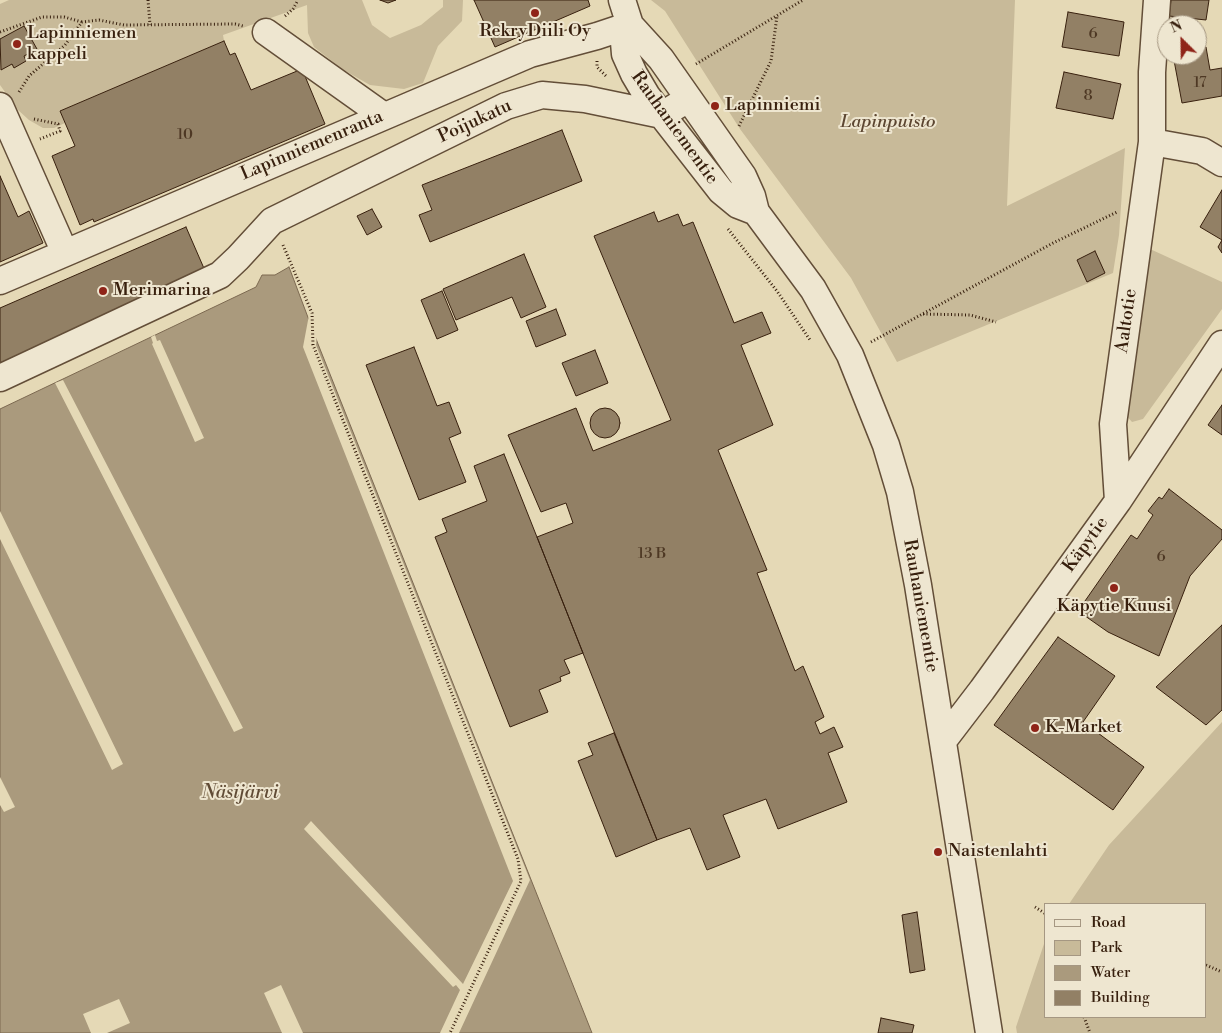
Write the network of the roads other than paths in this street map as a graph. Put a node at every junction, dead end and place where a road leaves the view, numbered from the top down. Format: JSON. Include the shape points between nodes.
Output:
{"nodes":[{"id":1,"x":622,"y":0,"type":"edge"},
{"id":2,"x":1157,"y":0,"type":"edge"},
{"id":3,"x":630,"y":24,"type":"junction"},
{"id":4,"x":266,"y":32,"type":"road end"},
{"id":5,"x":688,"y":99,"type":"junction"},
{"id":6,"x":9,"y":103,"type":"edge"},
{"id":7,"x":662,"y":115,"type":"junction"},
{"id":8,"x":384,"y":116,"type":"junction"},
{"id":9,"x":1152,"y":142,"type":"junction"},
{"id":10,"x":1222,"y":163,"type":"edge"},
{"id":11,"x":756,"y":212,"type":"junction"},
{"id":12,"x":65,"y":253,"type":"junction"},
{"id":13,"x":0,"y":281,"type":"edge"},
{"id":14,"x":1222,"y":344,"type":"edge"},
{"id":15,"x":0,"y":378,"type":"edge"},
{"id":16,"x":1118,"y":501,"type":"junction"},
{"id":17,"x":943,"y":741,"type":"junction"},
{"id":18,"x":990,"y":1033,"type":"edge"}],
"edges":[{"from":1,"to":3,"type":"street","name":"Rauhaniementie"},
{"from":2,"to":9,"type":"street","name":"Aaltotie"},
{"from":3,"to":5,"type":"street","name":"Rauhaniementie","via":[[656,53]]},
{"from":3,"to":7,"type":"street","name":"Rauhaniementie","via":[[624,42],[629,65]]},
{"from":3,"to":8,"type":"street","name":"Lapinniemenranta","via":[[530,54]]},
{"from":4,"to":8,"type":"street"},
{"from":5,"to":7,"type":"street"},
{"from":5,"to":11,"type":"street","name":"Rauhaniementie","via":[[743,176]]},
{"from":6,"to":12,"type":"street"},
{"from":7,"to":11,"type":"street","name":"Rauhaniementie","via":[[721,191],[738,205]]},
{"from":7,"to":15,"type":"street","name":"Poijukatu","via":[[542,94],[506,106],[272,221],[220,275]]},
{"from":8,"to":12,"type":"street","name":"Lapinniemenranta"},
{"from":9,"to":10,"type":"street","via":[[1202,151]]},
{"from":9,"to":16,"type":"street","name":"Aaltotie","via":[[1113,424]]},
{"from":11,"to":17,"type":"street","name":"Rauhaniementie","via":[[813,289],[850,355],[886,445],[900,492]]},
{"from":12,"to":13,"type":"street","name":"Lapinniemenranta"},
{"from":14,"to":16,"type":"street","name":"Käpytie"},
{"from":16,"to":17,"type":"street","name":"Käpytie"},
{"from":17,"to":18,"type":"street","name":"Rauhaniementie"}]}
